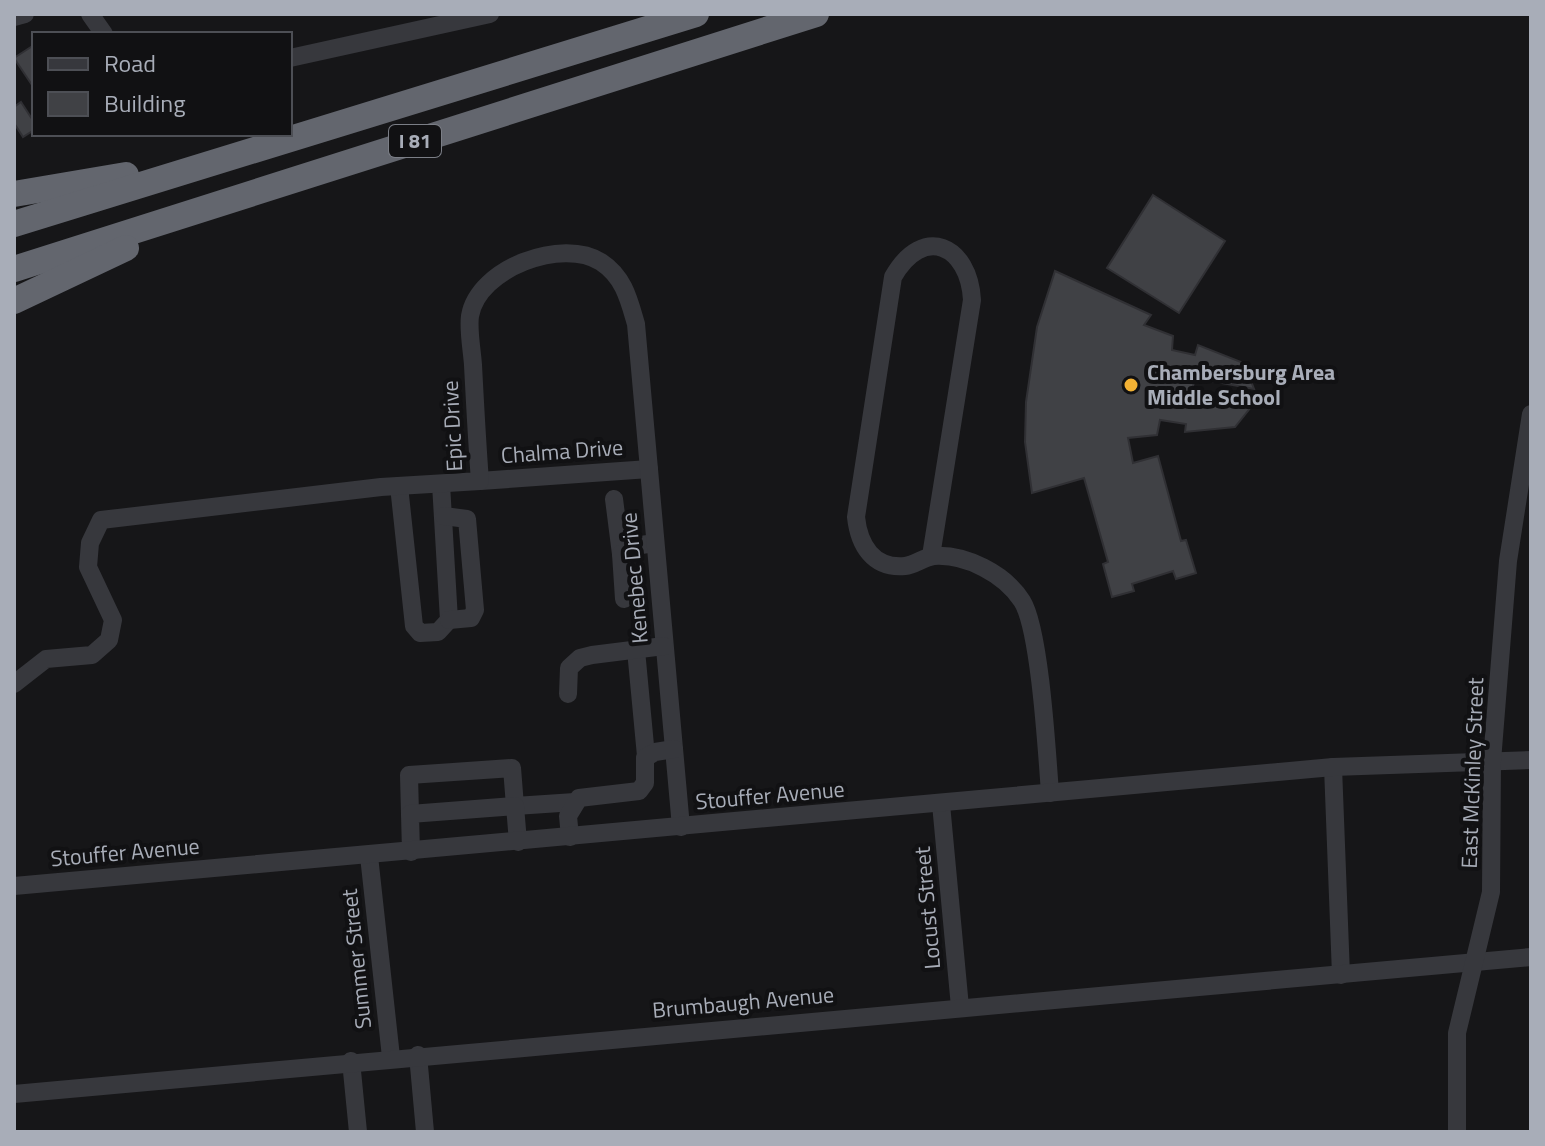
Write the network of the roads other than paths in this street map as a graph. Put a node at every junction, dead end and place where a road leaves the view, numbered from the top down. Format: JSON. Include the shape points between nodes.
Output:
{"nodes":[{"id":1,"x":25,"y":14,"type":"edge"},
{"id":2,"x":90,"y":14,"type":"edge"},
{"id":3,"x":490,"y":14,"type":"edge"},
{"id":4,"x":696,"y":14,"type":"edge"},
{"id":5,"x":816,"y":14,"type":"edge"},
{"id":6,"x":14,"y":17,"type":"edge"},
{"id":7,"x":103,"y":32,"type":"edge"},
{"id":8,"x":292,"y":58,"type":"edge"},
{"id":9,"x":471,"y":84,"type":"junction"},
{"id":10,"x":292,"y":129,"type":"edge"},
{"id":11,"x":269,"y":136,"type":"edge"},
{"id":12,"x":391,"y":149,"type":"junction"},
{"id":13,"x":14,"y":194,"type":"edge"},
{"id":14,"x":14,"y":224,"type":"edge"},
{"id":15,"x":14,"y":269,"type":"edge"},
{"id":16,"x":14,"y":301,"type":"edge"},
{"id":17,"x":636,"y":324,"type":"joint"},
{"id":18,"x":1531,"y":414,"type":"edge"},
{"id":19,"x":649,"y":469,"type":"junction"},
{"id":20,"x":480,"y":481,"type":"junction"},
{"id":21,"x":441,"y":484,"type":"junction"},
{"id":22,"x":399,"y":486,"type":"junction"},
{"id":23,"x":614,"y":499,"type":"dead end"},
{"id":24,"x":444,"y":516,"type":"junction"},
{"id":25,"x":655,"y":543,"type":"junction"},
{"id":26,"x":621,"y":554,"type":"junction"},
{"id":27,"x":931,"y":556,"type":"junction"},
{"id":28,"x":624,"y":599,"type":"dead end"},
{"id":29,"x":449,"y":620,"type":"junction"},
{"id":30,"x":664,"y":646,"type":"junction"},
{"id":31,"x":636,"y":650,"type":"junction"},
{"id":32,"x":14,"y":684,"type":"edge"},
{"id":33,"x":568,"y":694,"type":"dead end"},
{"id":34,"x":674,"y":749,"type":"junction"},
{"id":35,"x":646,"y":756,"type":"junction"},
{"id":36,"x":1531,"y":760,"type":"edge"},
{"id":37,"x":1492,"y":761,"type":"junction"},
{"id":38,"x":1333,"y":767,"type":"junction"},
{"id":39,"x":1050,"y":793,"type":"junction"},
{"id":40,"x":575,"y":802,"type":"junction"},
{"id":41,"x":941,"y":804,"type":"junction"},
{"id":42,"x":515,"y":806,"type":"junction"},
{"id":43,"x":410,"y":814,"type":"junction"},
{"id":44,"x":681,"y":827,"type":"junction"},
{"id":45,"x":570,"y":837,"type":"junction"},
{"id":46,"x":518,"y":842,"type":"junction"},
{"id":47,"x":411,"y":852,"type":"junction"},
{"id":48,"x":369,"y":856,"type":"junction"},
{"id":49,"x":14,"y":886,"type":"edge"},
{"id":50,"x":1531,"y":957,"type":"edge"},
{"id":51,"x":1477,"y":960,"type":"junction"},
{"id":52,"x":1341,"y":975,"type":"junction"},
{"id":53,"x":960,"y":1007,"type":"junction"},
{"id":54,"x":418,"y":1055,"type":"junction"},
{"id":55,"x":391,"y":1057,"type":"junction"},
{"id":56,"x":351,"y":1061,"type":"junction"},
{"id":57,"x":14,"y":1094,"type":"edge"},
{"id":58,"x":358,"y":1132,"type":"edge"},
{"id":59,"x":425,"y":1132,"type":"edge"},
{"id":60,"x":1457,"y":1132,"type":"edge"}],
"edges":[{"from":1,"to":6,"type":"street"},
{"from":2,"to":7,"type":"street"},
{"from":3,"to":8,"type":"street"},
{"from":4,"to":9,"type":"highway","number":"I 81"},
{"from":5,"to":12,"type":"highway","number":"I 81"},
{"from":9,"to":10,"type":"highway","via":[[405,96]]},
{"from":9,"to":14,"type":"highway","number":"I 81"},
{"from":11,"to":13,"type":"highway","via":[[170,165]]},
{"from":12,"to":15,"type":"highway","number":"I 81"},
{"from":12,"to":16,"type":"highway","via":[[368,165],[119,250]]},
{"from":17,"to":19,"type":"street","name":"Kenebec Drive"},
{"from":17,"to":20,"type":"street","name":"Epic Drive","via":[[624,285],[600,261],[538,256],[509,266],[485,287],[470,315]]},
{"from":18,"to":37,"type":"street","name":"East McKinley Street","via":[[1508,561]]},
{"from":19,"to":20,"type":"street","name":"Chalma Drive"},
{"from":19,"to":25,"type":"street","name":"Kenebec Drive"},
{"from":20,"to":21,"type":"street","name":"Epic Drive"},
{"from":21,"to":22,"type":"street","name":"Epic Drive"},
{"from":21,"to":24,"type":"street"},
{"from":22,"to":29,"type":"street","via":[[414,626],[420,633],[438,632]]},
{"from":22,"to":32,"type":"street","name":"Epic Drive","via":[[101,520],[90,543],[88,567],[113,620],[109,640],[92,655],[46,659]]},
{"from":23,"to":26,"type":"street"},
{"from":24,"to":29,"type":"street"},
{"from":24,"to":29,"type":"street","via":[[467,519],[475,600],[471,618]]},
{"from":25,"to":26,"type":"street"},
{"from":25,"to":30,"type":"street","name":"Kenebec Drive"},
{"from":26,"to":28,"type":"street"},
{"from":27,"to":27,"type":"street","via":[[905,566],[876,560],[864,547],[856,517],[893,277],[903,261],[932,247],[947,248],[962,260],[971,279],[972,300]]},
{"from":27,"to":39,"type":"street","via":[[979,566],[1007,583],[1025,605]]},
{"from":30,"to":31,"type":"street"},
{"from":30,"to":34,"type":"street","name":"Kenebec Drive"},
{"from":31,"to":33,"type":"street","via":[[580,658],[569,668]]},
{"from":31,"to":35,"type":"street"},
{"from":34,"to":35,"type":"street"},
{"from":34,"to":44,"type":"street","name":"Kenebec Drive"},
{"from":35,"to":40,"type":"street","via":[[645,783],[639,791]]},
{"from":36,"to":37,"type":"street","name":"Stouffer Avenue"},
{"from":37,"to":38,"type":"street","name":"Stouffer Avenue"},
{"from":37,"to":51,"type":"street","name":"East McKinley Street","via":[[1491,892]]},
{"from":38,"to":39,"type":"street","name":"Stouffer Avenue"},
{"from":38,"to":52,"type":"street"},
{"from":39,"to":41,"type":"street","name":"Stouffer Avenue"},
{"from":40,"to":42,"type":"street"},
{"from":40,"to":45,"type":"street","via":[[568,816]]},
{"from":41,"to":44,"type":"street","name":"Stouffer Avenue"},
{"from":41,"to":53,"type":"street","name":"Locust Street"},
{"from":42,"to":43,"type":"street"},
{"from":42,"to":43,"type":"street","via":[[512,768],[409,775]]},
{"from":42,"to":46,"type":"street"},
{"from":43,"to":47,"type":"street"},
{"from":44,"to":45,"type":"street","name":"Stouffer Avenue"},
{"from":45,"to":46,"type":"street","name":"Stouffer Avenue"},
{"from":46,"to":47,"type":"street","name":"Stouffer Avenue"},
{"from":47,"to":48,"type":"street","name":"Stouffer Avenue"},
{"from":48,"to":49,"type":"street","name":"Stouffer Avenue"},
{"from":48,"to":55,"type":"street","name":"Summer Street"},
{"from":50,"to":51,"type":"street","name":"Brumbaugh Avenue"},
{"from":51,"to":52,"type":"street","name":"Brumbaugh Avenue"},
{"from":51,"to":60,"type":"street","name":"East McKinley Street","via":[[1457,1033]]},
{"from":52,"to":53,"type":"street","name":"Brumbaugh Avenue"},
{"from":53,"to":54,"type":"street","name":"Brumbaugh Avenue"},
{"from":54,"to":55,"type":"street","name":"Brumbaugh Avenue"},
{"from":54,"to":59,"type":"street"},
{"from":55,"to":56,"type":"street","name":"Brumbaugh Avenue"},
{"from":56,"to":57,"type":"street","name":"Brumbaugh Avenue"},
{"from":56,"to":58,"type":"street"}]}
